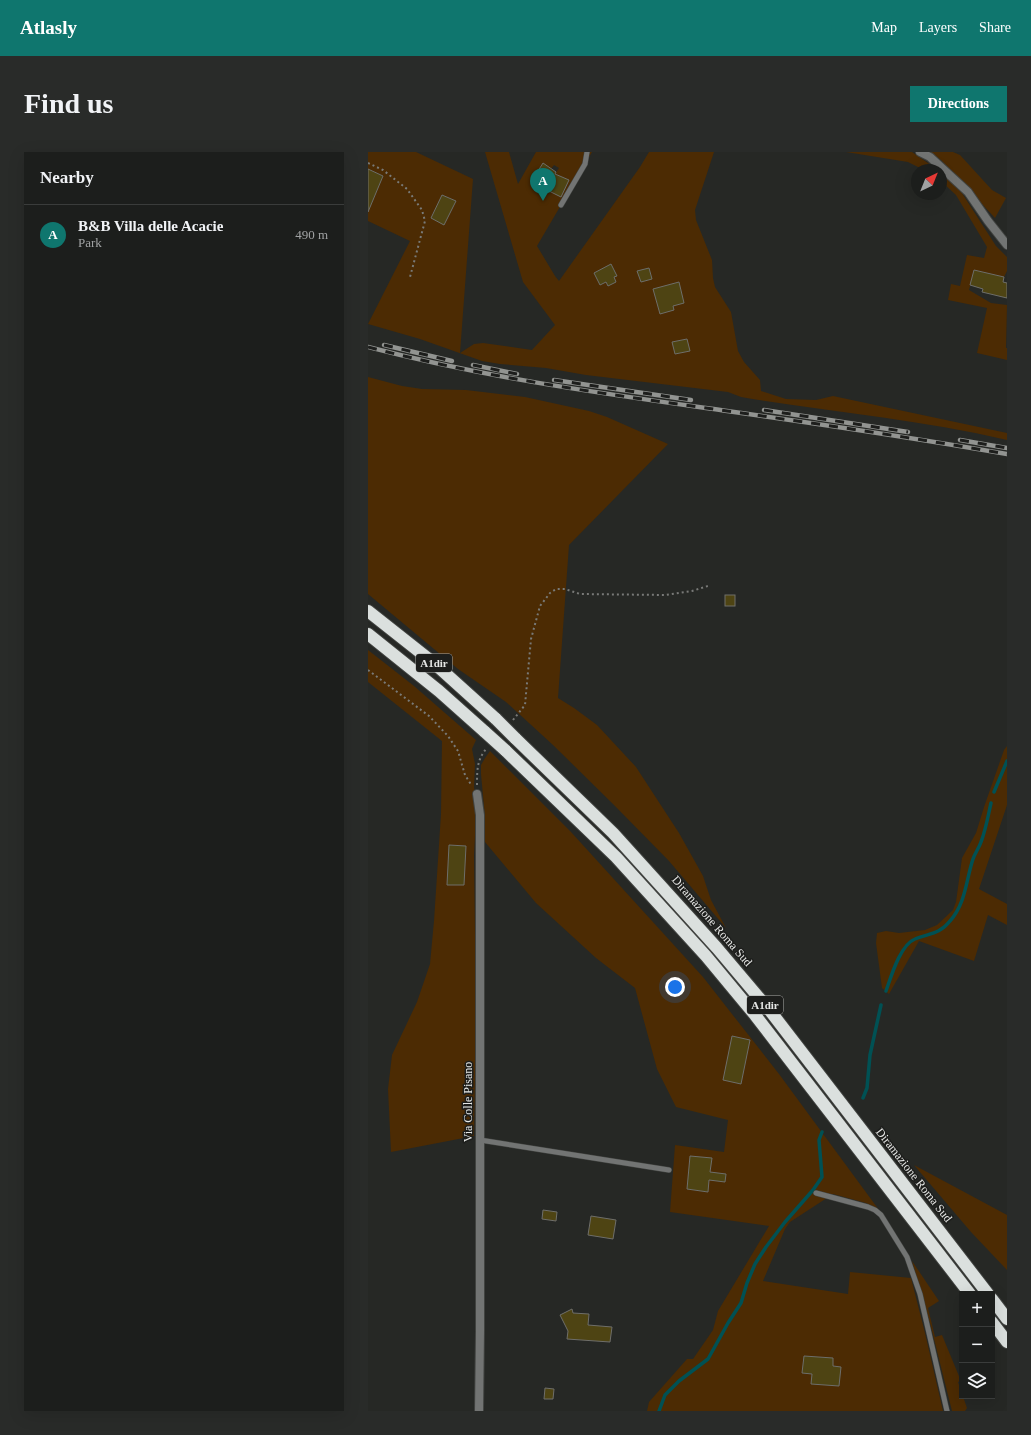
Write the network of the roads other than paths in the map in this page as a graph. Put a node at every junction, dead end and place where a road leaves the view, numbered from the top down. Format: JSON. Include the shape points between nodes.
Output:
{"nodes":[{"id":1,"x":587,"y":152,"type":"edge"},
{"id":2,"x":920,"y":152,"type":"edge"},
{"id":3,"x":561,"y":205,"type":"dead end"},
{"id":4,"x":1007,"y":245,"type":"edge"},
{"id":5,"x":368,"y":611,"type":"edge"},
{"id":6,"x":368,"y":634,"type":"edge"},
{"id":7,"x":477,"y":794,"type":"road end"},
{"id":8,"x":480,"y":1140,"type":"junction"},
{"id":9,"x":669,"y":1170,"type":"dead end"},
{"id":10,"x":816,"y":1193,"type":"dead end"},
{"id":11,"x":968,"y":1291,"type":"edge"},
{"id":12,"x":986,"y":1291,"type":"edge"},
{"id":13,"x":995,"y":1303,"type":"edge"},
{"id":14,"x":1007,"y":1319,"type":"edge"},
{"id":15,"x":995,"y":1326,"type":"edge"},
{"id":16,"x":1007,"y":1342,"type":"edge"},
{"id":17,"x":479,"y":1411,"type":"edge"},
{"id":18,"x":947,"y":1411,"type":"edge"}],
"edges":[{"from":1,"to":3,"type":"lane","via":[[585,164]]},
{"from":2,"to":4,"type":"street","via":[[930,157],[968,192]]},
{"from":5,"to":12,"type":"highway","name":"Diramazione Roma Sud","number":"A1dir","bridge":true,"via":[[435,664],[496,719],[629,850],[717,948],[775,1018]]},
{"from":6,"to":11,"type":"highway","number":"A1dir","bridge":true,"via":[[485,732],[616,857],[706,956],[755,1015]]},
{"from":7,"to":8,"type":"street","name":"Via Colle Pisano","via":[[480,815]]},
{"from":8,"to":9,"type":"lane"},
{"from":8,"to":17,"type":"street","name":"Via Colle Pisano"},
{"from":10,"to":18,"type":"lane","via":[[875,1210],[907,1257],[920,1294]]},
{"from":13,"to":14,"type":"highway"},
{"from":15,"to":16,"type":"highway"}]}
